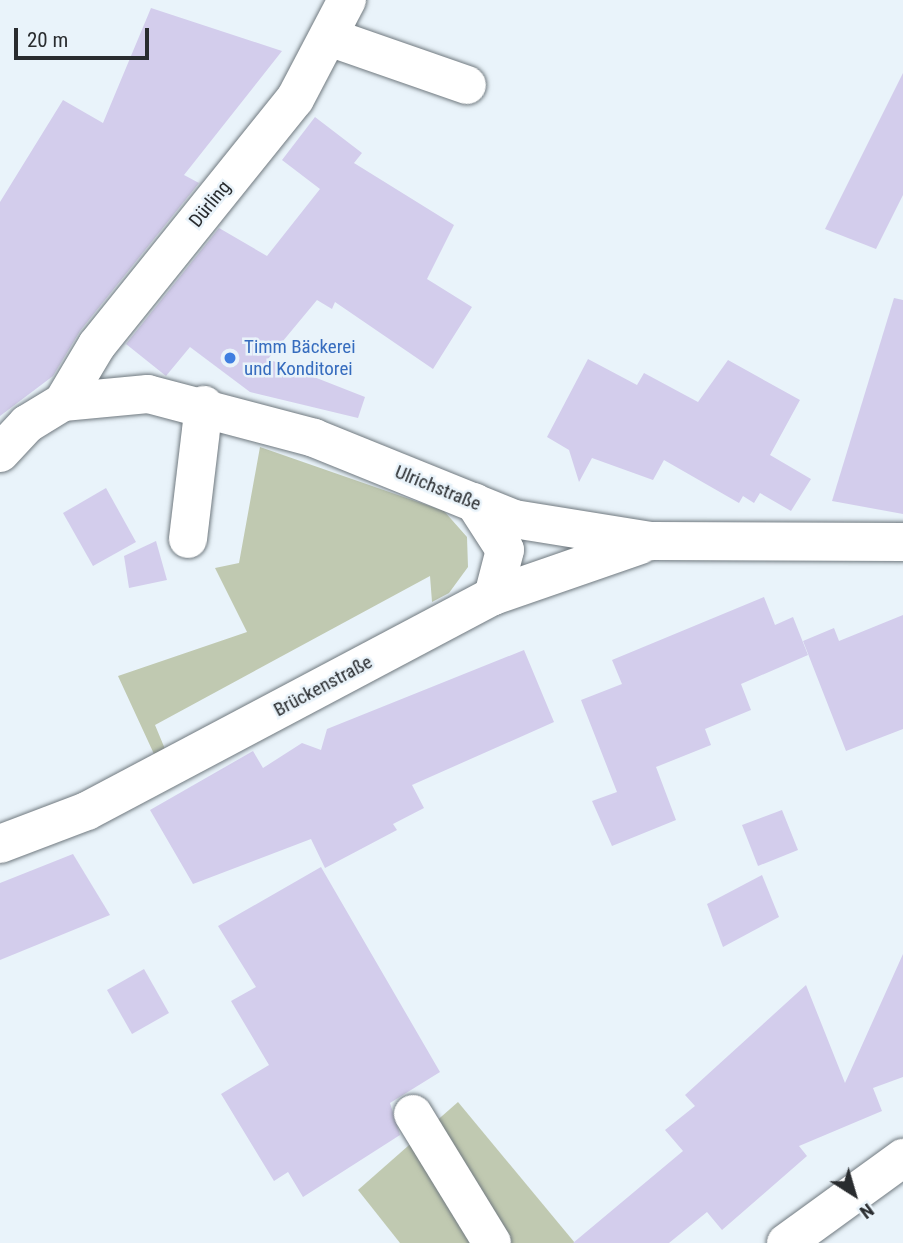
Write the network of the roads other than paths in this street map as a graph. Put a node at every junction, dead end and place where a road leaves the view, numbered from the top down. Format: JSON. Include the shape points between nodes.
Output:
{"nodes":[{"id":1,"x":346,"y":0,"type":"edge"},
{"id":2,"x":329,"y":37,"type":"junction"},
{"id":3,"x":467,"y":85,"type":"dead end"},
{"id":4,"x":63,"y":402,"type":"junction"},
{"id":5,"x":204,"y":405,"type":"junction"},
{"id":6,"x":0,"y":453,"type":"edge"},
{"id":7,"x":474,"y":502,"type":"junction"},
{"id":8,"x":188,"y":539,"type":"dead end"},
{"id":9,"x":652,"y":541,"type":"junction"},
{"id":10,"x":903,"y":542,"type":"edge"},
{"id":11,"x":493,"y":596,"type":"junction"},
{"id":12,"x":0,"y":844,"type":"edge"},
{"id":13,"x":414,"y":1114,"type":"dead end"},
{"id":14,"x":903,"y":1158,"type":"edge"},
{"id":15,"x":492,"y":1243,"type":"edge"},
{"id":16,"x":786,"y":1243,"type":"edge"}],
"edges":[{"from":1,"to":2,"type":"street","name":"Dürling"},
{"from":2,"to":3,"type":"street"},
{"from":2,"to":4,"type":"street","name":"Dürling","via":[[295,99],[97,345]]},
{"from":4,"to":5,"type":"street","name":"Ulrichstraße","via":[[148,394]]},
{"from":4,"to":6,"type":"street","name":"Ulrichstraße","via":[[27,424]]},
{"from":5,"to":7,"type":"street","name":"Ulrichstraße","via":[[314,438]]},
{"from":5,"to":8,"type":"street"},
{"from":7,"to":9,"type":"street","name":"Ulrichstraße","via":[[513,519]]},
{"from":7,"to":11,"type":"street","via":[[505,550]]},
{"from":9,"to":10,"type":"street","name":"Ulrichstraße"},
{"from":9,"to":11,"type":"street","name":"Brückenstraße","via":[[574,563]]},
{"from":11,"to":12,"type":"street","name":"Brückenstraße","via":[[87,811]]},
{"from":13,"to":15,"type":"street"},
{"from":14,"to":16,"type":"street"}]}
